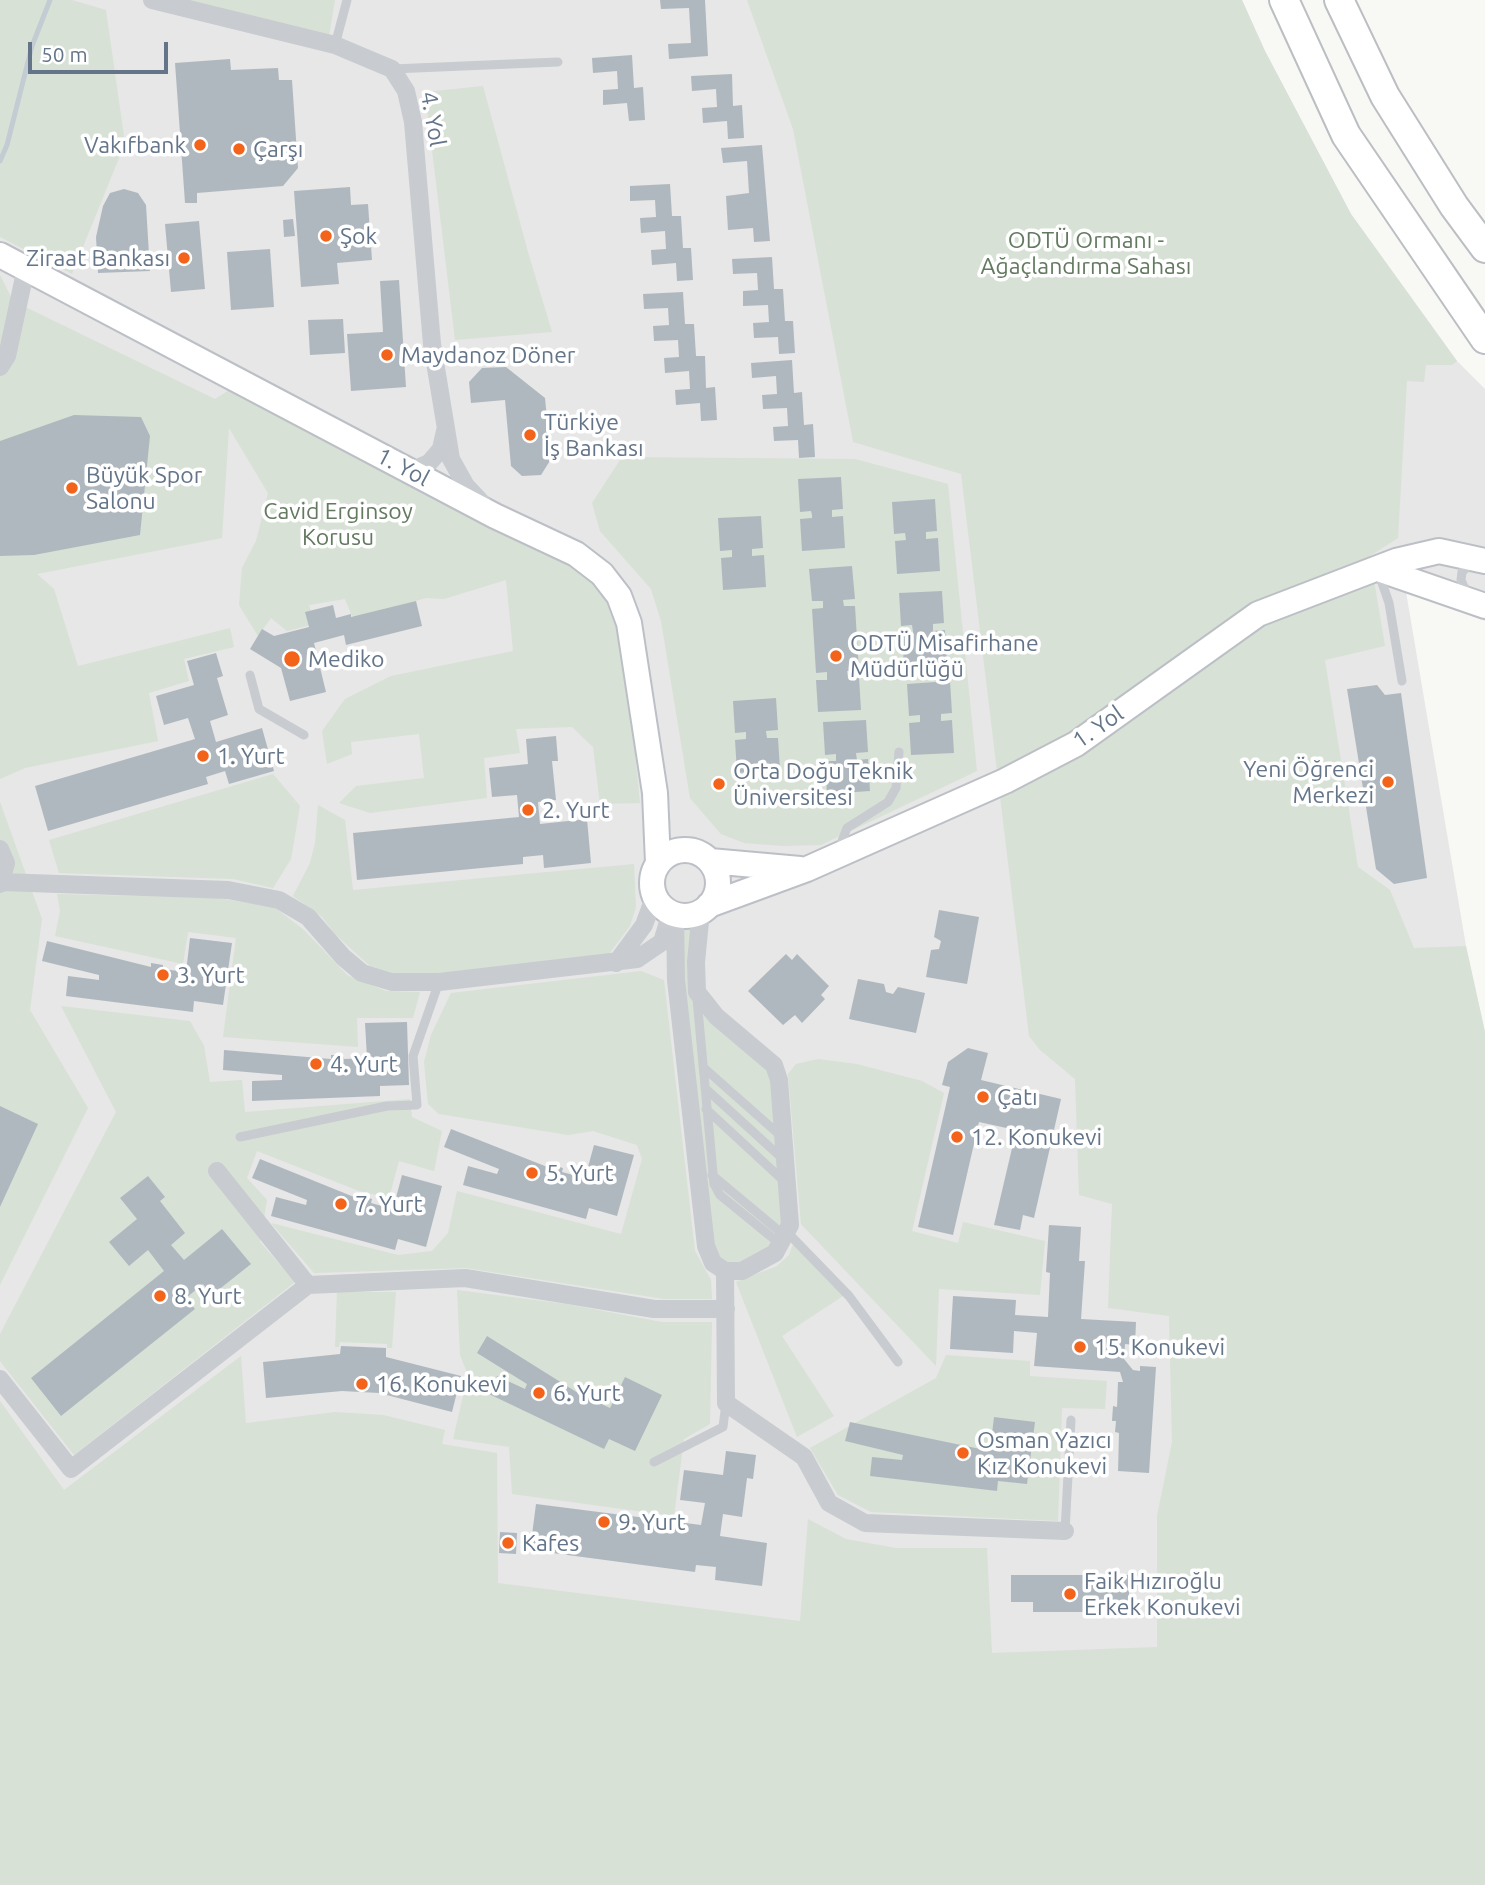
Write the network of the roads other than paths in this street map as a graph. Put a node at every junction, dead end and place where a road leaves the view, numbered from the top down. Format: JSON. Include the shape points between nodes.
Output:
{"nodes":[{"id":1,"x":152,"y":0,"type":"edge"},
{"id":2,"x":347,"y":0,"type":"edge"},
{"id":3,"x":1284,"y":0,"type":"edge"},
{"id":4,"x":1339,"y":0,"type":"edge"},
{"id":5,"x":334,"y":46,"type":"junction"},
{"id":6,"x":558,"y":62,"type":"dead end"},
{"id":7,"x":392,"y":69,"type":"junction"},
{"id":8,"x":1485,"y":248,"type":"edge"},
{"id":9,"x":0,"y":255,"type":"edge"},
{"id":10,"x":26,"y":268,"type":"junction"},
{"id":11,"x":1485,"y":339,"type":"edge"},
{"id":12,"x":0,"y":367,"type":"edge"},
{"id":13,"x":445,"y":428,"type":"junction"},
{"id":14,"x":411,"y":471,"type":"junction"},
{"id":15,"x":495,"y":516,"type":"junction"},
{"id":16,"x":1485,"y":550,"type":"edge"},
{"id":17,"x":1477,"y":563,"type":"edge"},
{"id":18,"x":1387,"y":565,"type":"junction"},
{"id":19,"x":1485,"y":570,"type":"edge"},
{"id":20,"x":1465,"y":589,"type":"junction"},
{"id":21,"x":1485,"y":594,"type":"edge"},
{"id":22,"x":1485,"y":606,"type":"edge"},
{"id":23,"x":250,"y":675,"type":"dead end"},
{"id":24,"x":1402,"y":681,"type":"dead end"},
{"id":25,"x":304,"y":735,"type":"dead end"},
{"id":26,"x":898,"y":751,"type":"dead end"},
{"id":27,"x":655,"y":793,"type":"junction"},
{"id":28,"x":0,"y":849,"type":"edge"},
{"id":29,"x":688,"y":850,"type":"junction"},
{"id":30,"x":842,"y":854,"type":"junction"},
{"id":31,"x":710,"y":861,"type":"junction"},
{"id":32,"x":658,"y":863,"type":"junction"},
{"id":33,"x":807,"y":869,"type":"junction"},
{"id":34,"x":1,"y":883,"type":"edge"},
{"id":35,"x":667,"y":907,"type":"junction"},
{"id":36,"x":705,"y":908,"type":"junction"},
{"id":37,"x":439,"y":982,"type":"junction"},
{"id":38,"x":697,"y":992,"type":"junction"},
{"id":39,"x":703,"y":1067,"type":"junction"},
{"id":40,"x":705,"y":1088,"type":"junction"},
{"id":41,"x":706,"y":1109,"type":"junction"},
{"id":42,"x":240,"y":1137,"type":"dead end"},
{"id":43,"x":783,"y":1138,"type":"junction"},
{"id":44,"x":785,"y":1161,"type":"junction"},
{"id":45,"x":217,"y":1171,"type":"dead end"},
{"id":46,"x":786,"y":1184,"type":"junction"},
{"id":47,"x":785,"y":1238,"type":"junction"},
{"id":48,"x":725,"y":1271,"type":"junction"},
{"id":49,"x":308,"y":1285,"type":"junction"},
{"id":50,"x":726,"y":1309,"type":"junction"},
{"id":51,"x":898,"y":1362,"type":"dead end"},
{"id":52,"x":0,"y":1379,"type":"edge"},
{"id":53,"x":726,"y":1403,"type":"junction"},
{"id":54,"x":1071,"y":1420,"type":"dead end"},
{"id":55,"x":654,"y":1462,"type":"dead end"},
{"id":56,"x":1065,"y":1531,"type":"joint"}],
"edges":[{"from":1,"to":5,"type":"street","name":"4. Yol"},
{"from":2,"to":5,"type":"lane"},
{"from":3,"to":11,"type":"main road","via":[[1346,135]]},
{"from":4,"to":8,"type":"main road","via":[[1385,96]]},
{"from":5,"to":7,"type":"street","name":"4. Yol"},
{"from":6,"to":7,"type":"lane"},
{"from":7,"to":13,"type":"street","name":"4. Yol","via":[[406,91],[413,122],[425,282]]},
{"from":9,"to":10,"type":"street","name":"1. Yol"},
{"from":10,"to":12,"type":"street"},
{"from":10,"to":14,"type":"street","name":"1. Yol"},
{"from":13,"to":14,"type":"street","via":[[441,449],[429,463]]},
{"from":13,"to":15,"type":"street","name":"4. Yol","via":[[451,459],[466,486]]},
{"from":14,"to":15,"type":"street","name":"1. Yol"},
{"from":15,"to":27,"type":"street","name":"1. Yol","via":[[576,554],[602,574],[618,596],[629,624]]},
{"from":16,"to":18,"type":"lane","via":[[1438,541]]},
{"from":17,"to":18,"type":"street","name":"1. Yol","via":[[1439,551]]},
{"from":17,"to":19,"type":"lane"},
{"from":17,"to":20,"type":"lane","via":[[1462,572]]},
{"from":18,"to":20,"type":"lane"},
{"from":18,"to":22,"type":"street"},
{"from":18,"to":24,"type":"lane"},
{"from":18,"to":30,"type":"street","name":"1. Yol","via":[[1258,614],[1076,744]]},
{"from":20,"to":21,"type":"lane"},
{"from":23,"to":25,"type":"lane","via":[[259,709]]},
{"from":26,"to":30,"type":"lane","via":[[896,788],[888,802],[847,828]]},
{"from":27,"to":29,"type":"street"},
{"from":27,"to":32,"type":"street","name":"1. Yol"},
{"from":28,"to":34,"type":"street","via":[[6,863]]},
{"from":29,"to":31,"type":"street"},
{"from":29,"to":32,"type":"street","via":[[666,855]]},
{"from":30,"to":33,"type":"street","name":"1. Yol"},
{"from":31,"to":33,"type":"street"},
{"from":31,"to":36,"type":"street","via":[[718,888]]},
{"from":32,"to":35,"type":"street","via":[[652,884]]},
{"from":33,"to":36,"type":"street","name":"1. Yol"},
{"from":34,"to":37,"type":"street","via":[[228,890],[279,900],[307,917],[362,973],[392,982]]},
{"from":35,"to":36,"type":"street","via":[[694,914]]},
{"from":35,"to":37,"type":"street","via":[[644,925],[616,963]]},
{"from":35,"to":48,"type":"street","via":[[706,1246],[713,1263]]},
{"from":36,"to":38,"type":"street","via":[[696,962]]},
{"from":37,"to":42,"type":"lane","via":[[413,1056],[417,1105],[387,1106]]},
{"from":38,"to":39,"type":"lane"},
{"from":38,"to":43,"type":"street","via":[[716,1016],[774,1065]]},
{"from":39,"to":40,"type":"lane"},
{"from":39,"to":43,"type":"lane"},
{"from":40,"to":41,"type":"lane"},
{"from":40,"to":44,"type":"lane"},
{"from":41,"to":46,"type":"lane"},
{"from":41,"to":47,"type":"lane","via":[[712,1175],[720,1195]]},
{"from":43,"to":44,"type":"street"},
{"from":44,"to":46,"type":"street"},
{"from":45,"to":49,"type":"street"},
{"from":46,"to":47,"type":"street","via":[[790,1225]]},
{"from":47,"to":48,"type":"street","via":[[760,1263],[742,1271]]},
{"from":47,"to":51,"type":"lane","via":[[849,1296]]},
{"from":48,"to":50,"type":"street"},
{"from":49,"to":50,"type":"street","via":[[465,1278],[654,1309]]},
{"from":49,"to":52,"type":"street","via":[[71,1469]]},
{"from":50,"to":53,"type":"street"},
{"from":53,"to":55,"type":"lane","via":[[723,1427]]},
{"from":53,"to":56,"type":"street","via":[[804,1457],[829,1503],[865,1523]]},
{"from":54,"to":56,"type":"lane"}]}
